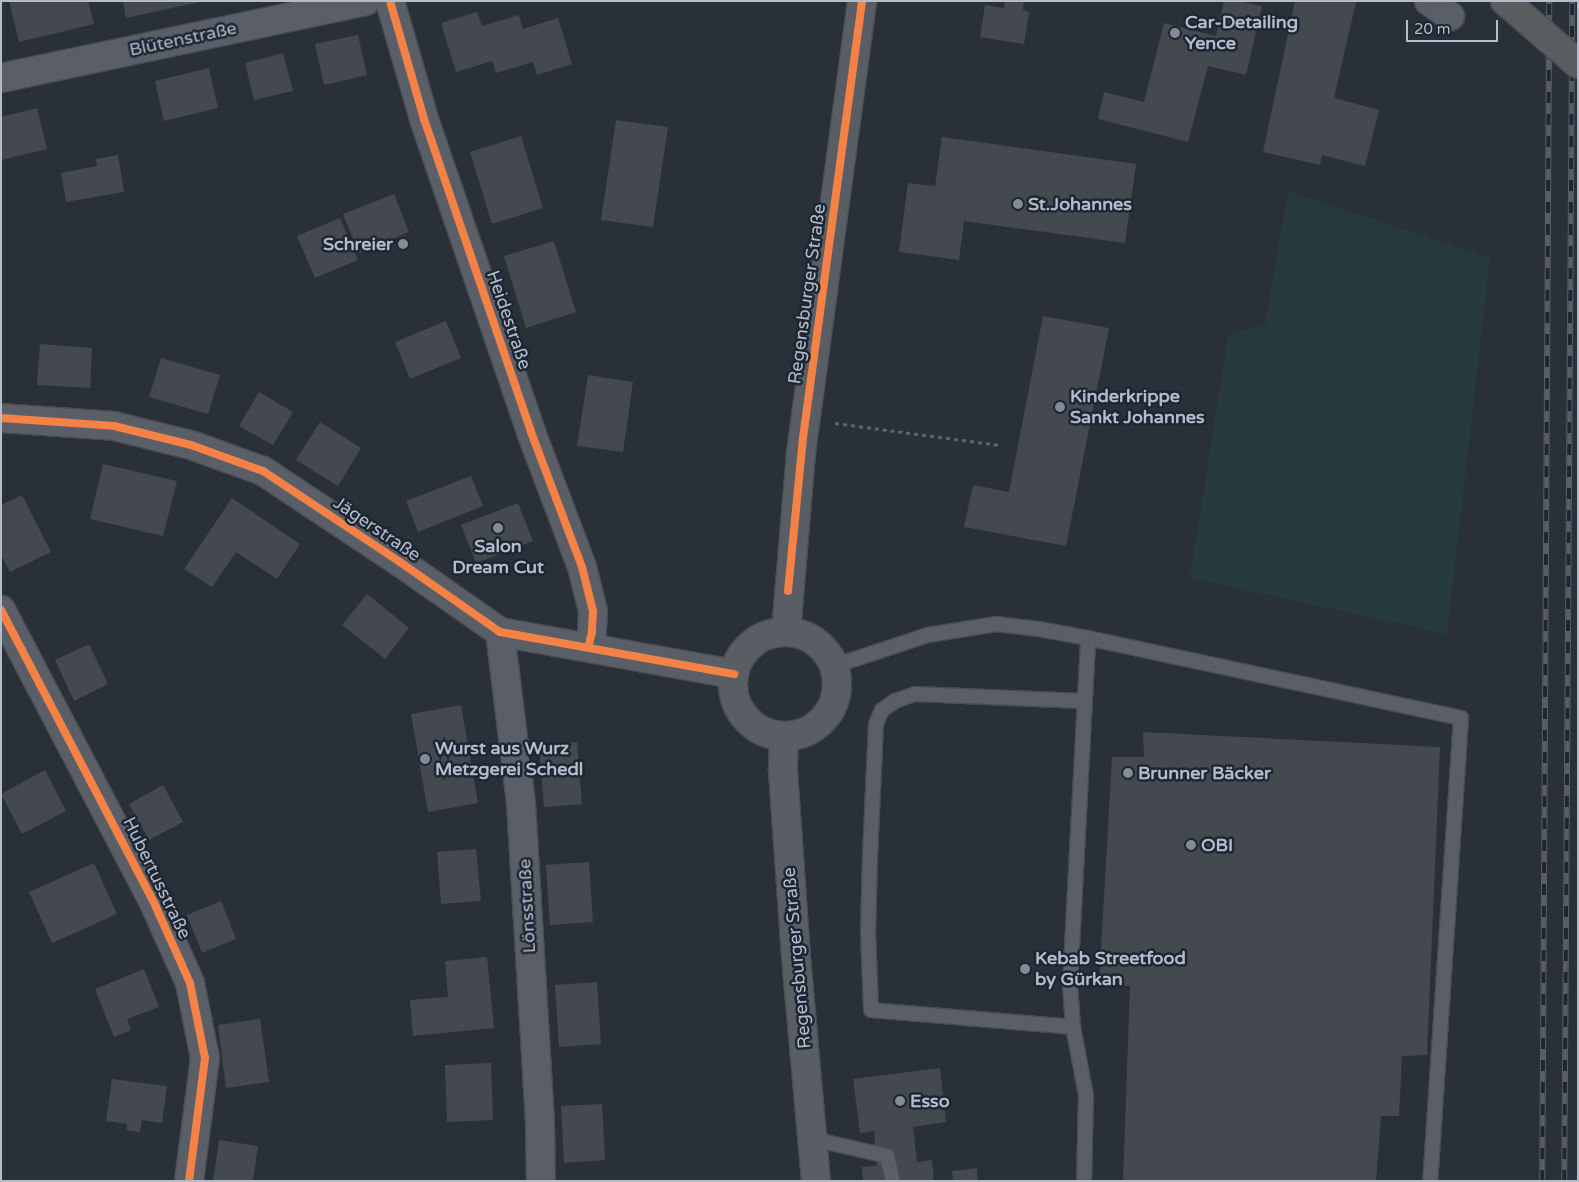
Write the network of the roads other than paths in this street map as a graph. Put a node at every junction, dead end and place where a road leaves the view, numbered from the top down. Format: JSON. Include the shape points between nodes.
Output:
{"nodes":[{"id":1,"x":364,"y":1,"type":"edge"},
{"id":2,"x":390,"y":1,"type":"edge"},
{"id":3,"x":862,"y":1,"type":"edge"},
{"id":4,"x":1505,"y":1,"type":"edge"},
{"id":5,"x":1578,"y":64,"type":"edge"},
{"id":6,"x":1,"y":78,"type":"edge"},
{"id":7,"x":1,"y":418,"type":"edge"},
{"id":8,"x":1,"y":610,"type":"edge"},
{"id":9,"x":500,"y":632,"type":"junction"},
{"id":10,"x":786,"y":632,"type":"junction"},
{"id":11,"x":1088,"y":638,"type":"junction"},
{"id":12,"x":588,"y":648,"type":"junction"},
{"id":13,"x":834,"y":666,"type":"junction"},
{"id":14,"x":734,"y":674,"type":"junction"},
{"id":15,"x":1083,"y":701,"type":"junction"},
{"id":16,"x":784,"y":736,"type":"junction"},
{"id":17,"x":1073,"y":1027,"type":"junction"},
{"id":18,"x":813,"y":1139,"type":"junction"},
{"id":19,"x":189,"y":1181,"type":"edge"},
{"id":20,"x":541,"y":1181,"type":"edge"},
{"id":21,"x":816,"y":1181,"type":"edge"},
{"id":22,"x":893,"y":1181,"type":"edge"},
{"id":23,"x":1084,"y":1181,"type":"edge"},
{"id":24,"x":1430,"y":1181,"type":"edge"}],
"edges":[{"from":1,"to":6,"type":"street","name":"Blütenstraße"},
{"from":2,"to":12,"type":"street","name":"Heidestraße","via":[[424,119],[531,432],[582,567],[594,611]]},
{"from":3,"to":10,"type":"main road","name":"Regensburger Straße","via":[[802,445]]},
{"from":4,"to":5,"type":"highway","bridge":true},
{"from":7,"to":9,"type":"street","name":"Jägerstraße","via":[[114,426],[191,445],[263,471]]},
{"from":8,"to":19,"type":"street","name":"Hubertusstraße","via":[[155,905],[190,983],[205,1058]]},
{"from":9,"to":12,"type":"street","name":"Jägerstraße"},
{"from":9,"to":20,"type":"street","name":"Lönsstraße","via":[[520,803]]},
{"from":10,"to":13,"type":"main road","via":[[802,634],[816,642]]},
{"from":10,"to":14,"type":"main road","via":[[768,634],[752,643],[740,657]]},
{"from":11,"to":13,"type":"lane","via":[[996,624],[976,626],[908,640]]},
{"from":11,"to":15,"type":"lane"},
{"from":11,"to":24,"type":"lane","via":[[1461,718]]},
{"from":12,"to":14,"type":"street","name":"Jägerstraße"},
{"from":13,"to":16,"type":"main road","via":[[837,685],[834,701],[826,715],[800,734]]},
{"from":14,"to":16,"type":"main road","via":[[736,703],[744,716],[755,726]]},
{"from":15,"to":17,"type":"lane","via":[[1070,985]]},
{"from":15,"to":17,"type":"lane","via":[[915,694],[882,710],[876,724],[868,931],[871,1010]]},
{"from":16,"to":18,"type":"main road","name":"Regensburger Straße","via":[[783,771],[795,938]]},
{"from":17,"to":23,"type":"lane","via":[[1086,1095]]},
{"from":18,"to":21,"type":"main road","name":"Regensburger Straße"},
{"from":18,"to":22,"type":"lane","via":[[887,1156]]}]}
